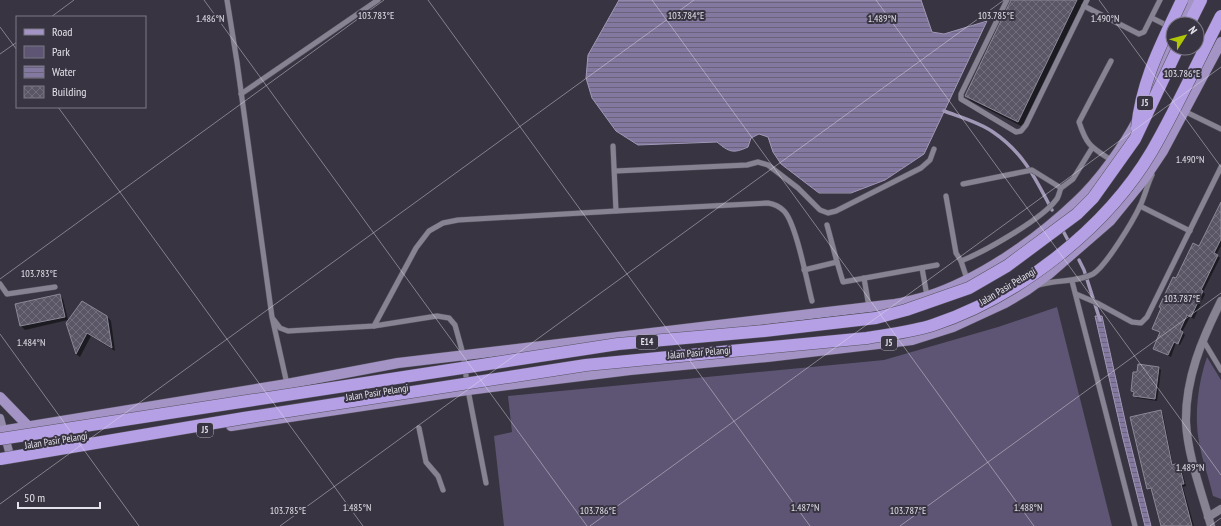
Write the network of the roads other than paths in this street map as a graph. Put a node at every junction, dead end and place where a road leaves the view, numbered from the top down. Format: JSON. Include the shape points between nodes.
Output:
{"nodes":[{"id":1,"x":227,"y":0,"type":"edge"},
{"id":2,"x":378,"y":0,"type":"edge"},
{"id":3,"x":1007,"y":0,"type":"edge"},
{"id":4,"x":1087,"y":0,"type":"edge"},
{"id":5,"x":1160,"y":0,"type":"edge"},
{"id":6,"x":1182,"y":0,"type":"edge"},
{"id":7,"x":1194,"y":0,"type":"edge"},
{"id":8,"x":1200,"y":0,"type":"edge"},
{"id":9,"x":1084,"y":6,"type":"junction"},
{"id":10,"x":1186,"y":16,"type":"edge"},
{"id":11,"x":1193,"y":16,"type":"edge"},
{"id":12,"x":1221,"y":16,"type":"edge"},
{"id":13,"x":1152,"y":18,"type":"junction"},
{"id":14,"x":1165,"y":24,"type":"edge"},
{"id":15,"x":1221,"y":42,"type":"edge"},
{"id":16,"x":1167,"y":56,"type":"edge"},
{"id":17,"x":1174,"y":56,"type":"edge"},
{"id":18,"x":1111,"y":61,"type":"dead end"},
{"id":19,"x":241,"y":94,"type":"junction"},
{"id":20,"x":1184,"y":112,"type":"junction"},
{"id":21,"x":1221,"y":129,"type":"edge"},
{"id":22,"x":1135,"y":139,"type":"junction"},
{"id":23,"x":613,"y":146,"type":"dead end"},
{"id":24,"x":1092,"y":148,"type":"junction"},
{"id":25,"x":934,"y":150,"type":"dead end"},
{"id":26,"x":1163,"y":151,"type":"junction"},
{"id":27,"x":1111,"y":160,"type":"junction"},
{"id":28,"x":1221,"y":167,"type":"edge"},
{"id":29,"x":616,"y":171,"type":"junction"},
{"id":30,"x":963,"y":184,"type":"dead end"},
{"id":31,"x":1060,"y":188,"type":"junction"},
{"id":32,"x":946,"y":196,"type":"dead end"},
{"id":33,"x":1140,"y":206,"type":"junction"},
{"id":34,"x":616,"y":211,"type":"junction"},
{"id":35,"x":827,"y":225,"type":"dead end"},
{"id":36,"x":1190,"y":231,"type":"junction"},
{"id":37,"x":961,"y":261,"type":"junction"},
{"id":38,"x":837,"y":262,"type":"junction"},
{"id":39,"x":937,"y":265,"type":"dead end"},
{"id":40,"x":922,"y":268,"type":"junction"},
{"id":41,"x":804,"y":270,"type":"junction"},
{"id":42,"x":864,"y":278,"type":"junction"},
{"id":43,"x":967,"y":279,"type":"junction"},
{"id":44,"x":1072,"y":281,"type":"junction"},
{"id":45,"x":0,"y":284,"type":"edge"},
{"id":46,"x":55,"y":287,"type":"dead end"},
{"id":47,"x":1027,"y":290,"type":"junction"},
{"id":48,"x":1076,"y":294,"type":"junction"},
{"id":49,"x":928,"y":296,"type":"junction"},
{"id":50,"x":812,"y":301,"type":"dead end"},
{"id":51,"x":1221,"y":301,"type":"edge"},
{"id":52,"x":869,"y":307,"type":"junction"},
{"id":53,"x":272,"y":317,"type":"junction"},
{"id":54,"x":374,"y":326,"type":"junction"},
{"id":55,"x":1202,"y":339,"type":"junction"},
{"id":56,"x":463,"y":354,"type":"junction"},
{"id":57,"x":1221,"y":370,"type":"edge"},
{"id":58,"x":287,"y":384,"type":"junction"},
{"id":59,"x":468,"y":390,"type":"junction"},
{"id":60,"x":0,"y":397,"type":"edge"},
{"id":61,"x":0,"y":418,"type":"edge"},
{"id":62,"x":28,"y":426,"type":"junction"},
{"id":63,"x":420,"y":428,"type":"dead end"},
{"id":64,"x":1,"y":433,"type":"edge"},
{"id":65,"x":4,"y":460,"type":"edge"},
{"id":66,"x":486,"y":483,"type":"dead end"},
{"id":67,"x":443,"y":490,"type":"dead end"},
{"id":68,"x":1221,"y":509,"type":"edge"},
{"id":69,"x":1208,"y":517,"type":"junction"},
{"id":70,"x":1135,"y":526,"type":"edge"},
{"id":71,"x":1211,"y":526,"type":"edge"}],
"edges":[{"from":1,"to":19,"type":"lane"},
{"from":2,"to":19,"type":"lane"},
{"from":3,"to":9,"type":"lane","via":[[961,94],[961,99],[1016,132],[1026,125]]},
{"from":4,"to":9,"type":"lane"},
{"from":5,"to":13,"type":"lane"},
{"from":6,"to":22,"type":"highway","bridge":true,"via":[[1148,74],[1139,106]]},
{"from":7,"to":10,"type":"main road"},
{"from":8,"to":11,"type":"highway"},
{"from":9,"to":13,"type":"lane","via":[[1139,34],[1144,32]]},
{"from":12,"to":65,"type":"highway","number":"E14","bridge":true,"via":[[1152,152],[1121,196],[1098,222],[1038,271],[979,306],[931,325],[902,333],[867,338],[586,365],[244,418]]},
{"from":13,"to":14,"type":"lane"},
{"from":15,"to":20,"type":"main road","name":"Jalan Pasir Pelangi","number":"J5"},
{"from":16,"to":27,"type":"main road","name":"Jalan Pasir Pelangi","number":"J5","via":[[1140,115]]},
{"from":17,"to":22,"type":"highway","number":"E14","bridge":true},
{"from":18,"to":24,"type":"lane","via":[[1079,122],[1085,140]]},
{"from":19,"to":53,"type":"lane"},
{"from":20,"to":21,"type":"lane"},
{"from":20,"to":26,"type":"main road","name":"Jalan Pasir Pelangi","number":"J5"},
{"from":22,"to":64,"type":"highway","number":"E14","bridge":true,"via":[[1093,198],[1077,214],[1007,266],[969,288],[876,318],[618,344]]},
{"from":23,"to":29,"type":"lane"},
{"from":24,"to":27,"type":"lane"},
{"from":24,"to":31,"type":"lane","via":[[1073,179]]},
{"from":25,"to":29,"type":"lane","via":[[930,160],[921,168],[828,213],[820,210],[798,188],[768,165],[758,162],[747,165]]},
{"from":26,"to":33,"type":"lane"},
{"from":26,"to":47,"type":"main road","name":"Jalan Pasir Pelangi","number":"J5","via":[[1145,178],[1110,220]]},
{"from":27,"to":43,"type":"main road","name":"Jalan Pasir Pelangi","number":"J5","via":[[1077,201],[1060,217],[1015,250]]},
{"from":28,"to":36,"type":"lane"},
{"from":29,"to":34,"type":"lane"},
{"from":30,"to":31,"type":"lane","via":[[1032,170]]},
{"from":31,"to":37,"type":"lane","via":[[1057,199],[1044,212],[977,255]]},
{"from":32,"to":37,"type":"lane","via":[[956,253]]},
{"from":33,"to":36,"type":"lane"},
{"from":33,"to":44,"type":"lane","via":[[1107,260],[1094,273]]},
{"from":34,"to":41,"type":"lane","via":[[768,203],[777,205],[788,217]]},
{"from":34,"to":54,"type":"lane","via":[[443,223],[430,230],[416,248]]},
{"from":35,"to":38,"type":"lane"},
{"from":36,"to":48,"type":"lane","via":[[1147,317],[1141,323],[1132,322]]},
{"from":37,"to":43,"type":"lane"},
{"from":38,"to":41,"type":"lane"},
{"from":38,"to":42,"type":"lane","via":[[843,282]]},
{"from":39,"to":40,"type":"lane"},
{"from":40,"to":42,"type":"lane"},
{"from":40,"to":49,"type":"lane"},
{"from":41,"to":50,"type":"lane"},
{"from":42,"to":52,"type":"lane"},
{"from":43,"to":49,"type":"main road","name":"Jalan Pasir Pelangi","number":"J5"},
{"from":44,"to":47,"type":"lane","via":[[1050,281]]},
{"from":44,"to":48,"type":"lane"},
{"from":45,"to":46,"type":"lane","via":[[7,294]]},
{"from":47,"to":59,"type":"main road","name":"Jalan Pasir Pelangi","number":"J5","via":[[979,316],[912,340]]},
{"from":48,"to":70,"type":"lane"},
{"from":49,"to":52,"type":"main road","name":"Jalan Pasir Pelangi","number":"J5"},
{"from":51,"to":55,"type":"street"},
{"from":52,"to":56,"type":"main road","name":"Jalan Pasir Pelangi","number":"J5"},
{"from":53,"to":54,"type":"lane","via":[[280,328],[288,331]]},
{"from":53,"to":58,"type":"lane"},
{"from":54,"to":56,"type":"lane","via":[[437,316],[449,318],[455,325]]},
{"from":55,"to":57,"type":"lane"},
{"from":55,"to":69,"type":"street","via":[[1189,385],[1186,423],[1189,445]]},
{"from":56,"to":58,"type":"main road","name":"Jalan Pasir Pelangi","number":"J5","via":[[398,362]]},
{"from":56,"to":59,"type":"lane"},
{"from":58,"to":62,"type":"main road","name":"Jalan Pasir Pelangi","number":"J5"},
{"from":59,"to":65,"type":"main road","name":"Jalan Pasir Pelangi","number":"J5"},
{"from":59,"to":66,"type":"lane"},
{"from":60,"to":62,"type":"main road"},
{"from":61,"to":64,"type":"main road"},
{"from":62,"to":64,"type":"main road","name":"Jalan Pasir Pelangi","number":"J5"},
{"from":63,"to":67,"type":"lane","via":[[426,462],[438,476]]},
{"from":64,"to":65,"type":"main road"},
{"from":68,"to":69,"type":"street"},
{"from":69,"to":71,"type":"street"}]}
